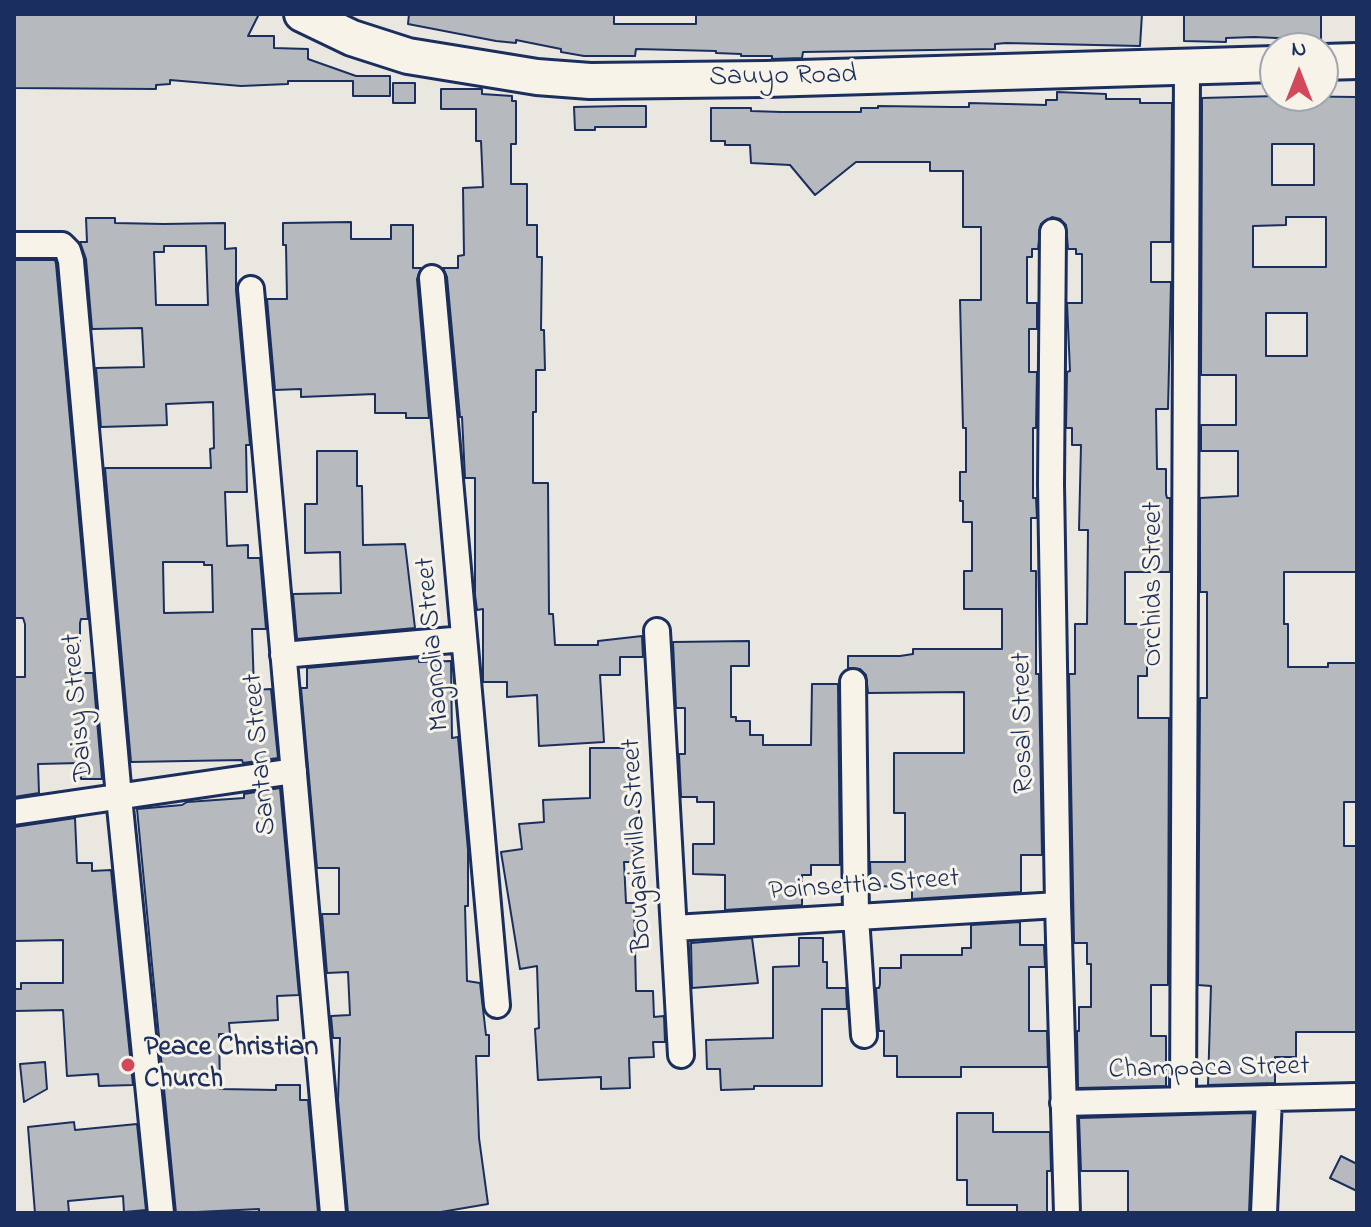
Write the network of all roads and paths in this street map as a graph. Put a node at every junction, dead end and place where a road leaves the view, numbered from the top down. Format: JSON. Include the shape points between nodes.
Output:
{"nodes":[{"id":1,"x":302,"y":14,"type":"edge"},
{"id":2,"x":1259,"y":65,"type":"edge"},
{"id":3,"x":1187,"y":67,"type":"junction"},
{"id":4,"x":1053,"y":232,"type":"dead end"},
{"id":5,"x":14,"y":245,"type":"edge"},
{"id":6,"x":432,"y":278,"type":"dead end"},
{"id":7,"x":251,"y":289,"type":"dead end"},
{"id":8,"x":657,"y":631,"type":"dead end"},
{"id":9,"x":464,"y":639,"type":"junction"},
{"id":10,"x":283,"y":655,"type":"junction"},
{"id":11,"x":853,"y":682,"type":"dead end"},
{"id":12,"x":294,"y":771,"type":"junction"},
{"id":13,"x":119,"y":797,"type":"junction"},
{"id":14,"x":14,"y":812,"type":"edge"},
{"id":15,"x":1058,"y":905,"type":"junction"},
{"id":16,"x":856,"y":917,"type":"junction"},
{"id":17,"x":674,"y":928,"type":"junction"},
{"id":18,"x":497,"y":1005,"type":"dead end"},
{"id":19,"x":864,"y":1035,"type":"dead end"},
{"id":20,"x":681,"y":1055,"type":"dead end"},
{"id":21,"x":1357,"y":1096,"type":"edge"},
{"id":22,"x":1269,"y":1098,"type":"junction"},
{"id":23,"x":1183,"y":1100,"type":"junction"},
{"id":24,"x":1063,"y":1103,"type":"junction"},
{"id":25,"x":161,"y":1213,"type":"edge"},
{"id":26,"x":333,"y":1213,"type":"edge"},
{"id":27,"x":1067,"y":1213,"type":"edge"},
{"id":28,"x":1264,"y":1213,"type":"edge"}],
"edges":[{"from":1,"to":3,"type":"main road","name":"Sauyo Road","via":[[408,56],[590,81]]},
{"from":2,"to":3,"type":"main road","name":"Sauyo Road"},
{"from":3,"to":23,"type":"street","name":"Orchids Street"},
{"from":4,"to":15,"type":"street","name":"Rosal Street"},
{"from":5,"to":13,"type":"street","name":"Daisy Street","via":[[62,245],[71,261]]},
{"from":6,"to":9,"type":"street","name":"Magnolia Street"},
{"from":7,"to":10,"type":"street","name":"Santan Street"},
{"from":8,"to":17,"type":"street","name":"Bougainvilla Street"},
{"from":9,"to":10,"type":"street"},
{"from":9,"to":18,"type":"street","name":"Magnolia Street"},
{"from":10,"to":12,"type":"street","name":"Santan Street"},
{"from":11,"to":16,"type":"street"},
{"from":12,"to":13,"type":"street"},
{"from":12,"to":26,"type":"street","name":"Santan Street"},
{"from":13,"to":14,"type":"street"},
{"from":13,"to":25,"type":"street","name":"Daisy Street"},
{"from":15,"to":16,"type":"street","name":"Poinsettia Street"},
{"from":15,"to":24,"type":"street","name":"Rosal Street"},
{"from":16,"to":17,"type":"street","name":"Poinsettia Street"},
{"from":16,"to":19,"type":"street"},
{"from":17,"to":20,"type":"street","name":"Bougainvilla Street"},
{"from":21,"to":22,"type":"street","name":"Champaca Street"},
{"from":22,"to":23,"type":"street","name":"Champaca Street"},
{"from":22,"to":28,"type":"street"},
{"from":23,"to":24,"type":"street","name":"Champaca Street"},
{"from":24,"to":27,"type":"street","name":"Rosal Street"}]}
